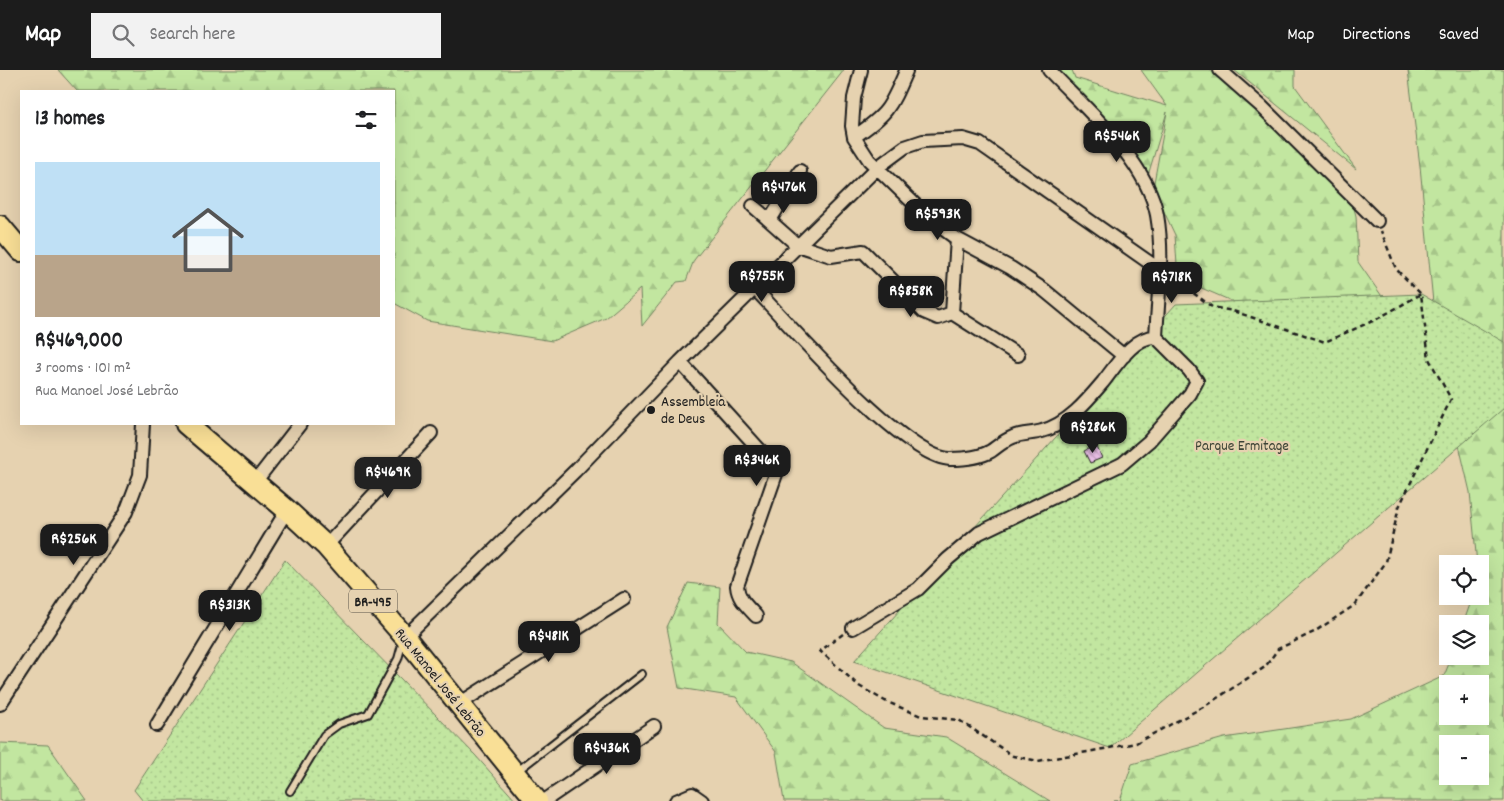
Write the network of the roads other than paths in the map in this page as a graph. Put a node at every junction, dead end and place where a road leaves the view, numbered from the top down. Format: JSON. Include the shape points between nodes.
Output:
{"nodes":[{"id":1,"x":861,"y":70,"type":"edge"},
{"id":2,"x":1049,"y":70,"type":"edge"},
{"id":3,"x":1220,"y":70,"type":"edge"},
{"id":4,"x":906,"y":71,"type":"edge"},
{"id":5,"x":854,"y":137,"type":"junction"},
{"id":6,"x":878,"y":168,"type":"junction"},
{"id":7,"x":800,"y":171,"type":"dead end"},
{"id":8,"x":752,"y":206,"type":"dead end"},
{"id":9,"x":770,"y":220,"type":"junction"},
{"id":10,"x":1377,"y":221,"type":"road end"},
{"id":11,"x":957,"y":239,"type":"junction"},
{"id":12,"x":797,"y":245,"type":"junction"},
{"id":13,"x":1160,"y":270,"type":"junction"},
{"id":14,"x":756,"y":290,"type":"junction"},
{"id":15,"x":952,"y":313,"type":"junction"},
{"id":16,"x":1156,"y":337,"type":"junction"},
{"id":17,"x":1018,"y":355,"type":"dead end"},
{"id":18,"x":1124,"y":356,"type":"junction"},
{"id":19,"x":680,"y":362,"type":"junction"},
{"id":20,"x":143,"y":425,"type":"edge"},
{"id":21,"x":187,"y":425,"type":"edge"},
{"id":22,"x":299,"y":425,"type":"edge"},
{"id":23,"x":431,"y":433,"type":"dead end"},
{"id":24,"x":255,"y":482,"type":"junction"},
{"id":25,"x":287,"y":510,"type":"junction"},
{"id":26,"x":326,"y":546,"type":"junction"},
{"id":27,"x":624,"y":599,"type":"dead end"},
{"id":28,"x":756,"y":616,"type":"dead end"},
{"id":29,"x":853,"y":628,"type":"road end"},
{"id":30,"x":404,"y":637,"type":"junction"},
{"id":31,"x":642,"y":674,"type":"dead end"},
{"id":32,"x":0,"y":704,"type":"edge"},
{"id":33,"x":458,"y":704,"type":"junction"},
{"id":34,"x":157,"y":725,"type":"dead end"},
{"id":35,"x":654,"y":726,"type":"dead end"},
{"id":36,"x":515,"y":772,"type":"junction"},
{"id":37,"x":290,"y":790,"type":"dead end"},
{"id":38,"x":537,"y":801,"type":"edge"},
{"id":39,"x":544,"y":801,"type":"edge"},
{"id":40,"x":676,"y":801,"type":"edge"},
{"id":41,"x":702,"y":801,"type":"edge"}],
"edges":[{"from":1,"to":5,"type":"street","via":[[853,107]]},
{"from":2,"to":13,"type":"street","via":[[1129,155],[1146,182],[1157,215]]},
{"from":3,"to":10,"type":"street"},
{"from":4,"to":5,"type":"street","via":[[892,105]]},
{"from":5,"to":6,"type":"street"},
{"from":6,"to":11,"type":"street","via":[[930,219]]},
{"from":6,"to":12,"type":"street"},
{"from":6,"to":13,"type":"street","via":[[905,147],[923,141],[963,139],[980,144]]},
{"from":7,"to":9,"type":"street"},
{"from":8,"to":9,"type":"street"},
{"from":9,"to":12,"type":"street"},
{"from":11,"to":15,"type":"street"},
{"from":11,"to":18,"type":"street","via":[[1044,290]]},
{"from":12,"to":14,"type":"street"},
{"from":12,"to":15,"type":"street","via":[[831,256],[863,251],[924,312],[938,318]]},
{"from":13,"to":16,"type":"street"},
{"from":14,"to":18,"type":"street","via":[[877,416],[914,444],[941,457],[982,455],[1011,437],[1042,431],[1061,423],[1090,397]]},
{"from":14,"to":19,"type":"street"},
{"from":15,"to":17,"type":"street"},
{"from":16,"to":18,"type":"street","via":[[1144,338]]},
{"from":16,"to":29,"type":"street","via":[[1197,381],[1190,394],[1149,441],[1122,464],[1104,474],[979,533],[948,558],[918,589]]},
{"from":19,"to":28,"type":"street","via":[[768,459],[776,474],[737,586],[743,602]]},
{"from":19,"to":30,"type":"street","via":[[576,471]]},
{"from":20,"to":32,"type":"street","via":[[140,475],[126,512]]},
{"from":21,"to":24,"type":"main road","name":"Rua Manoel José Lebrão","number":"BR-495"},
{"from":22,"to":24,"type":"street"},
{"from":23,"to":26,"type":"street"},
{"from":24,"to":25,"type":"main road","name":"Rua Manoel José Lebrão","number":"BR-495"},
{"from":25,"to":26,"type":"main road","name":"Rua Manoel José Lebrão","number":"BR-495"},
{"from":25,"to":34,"type":"street"},
{"from":26,"to":30,"type":"main road","name":"Rua Manoel José Lebrão","number":"BR-495"},
{"from":27,"to":33,"type":"street"},
{"from":30,"to":33,"type":"main road","name":"Rua Manoel José Lebrão","number":"BR-495"},
{"from":30,"to":37,"type":"lane","via":[[398,659],[368,714],[339,724],[324,735]]},
{"from":31,"to":36,"type":"lane"},
{"from":33,"to":36,"type":"main road","name":"Rua Manoel José Lebrão","number":"BR-495"},
{"from":35,"to":39,"type":"street"},
{"from":36,"to":38,"type":"main road","name":"Rua Manoel José Lebrão","number":"BR-495"},
{"from":40,"to":41,"type":"street","via":[[692,794]]}]}
